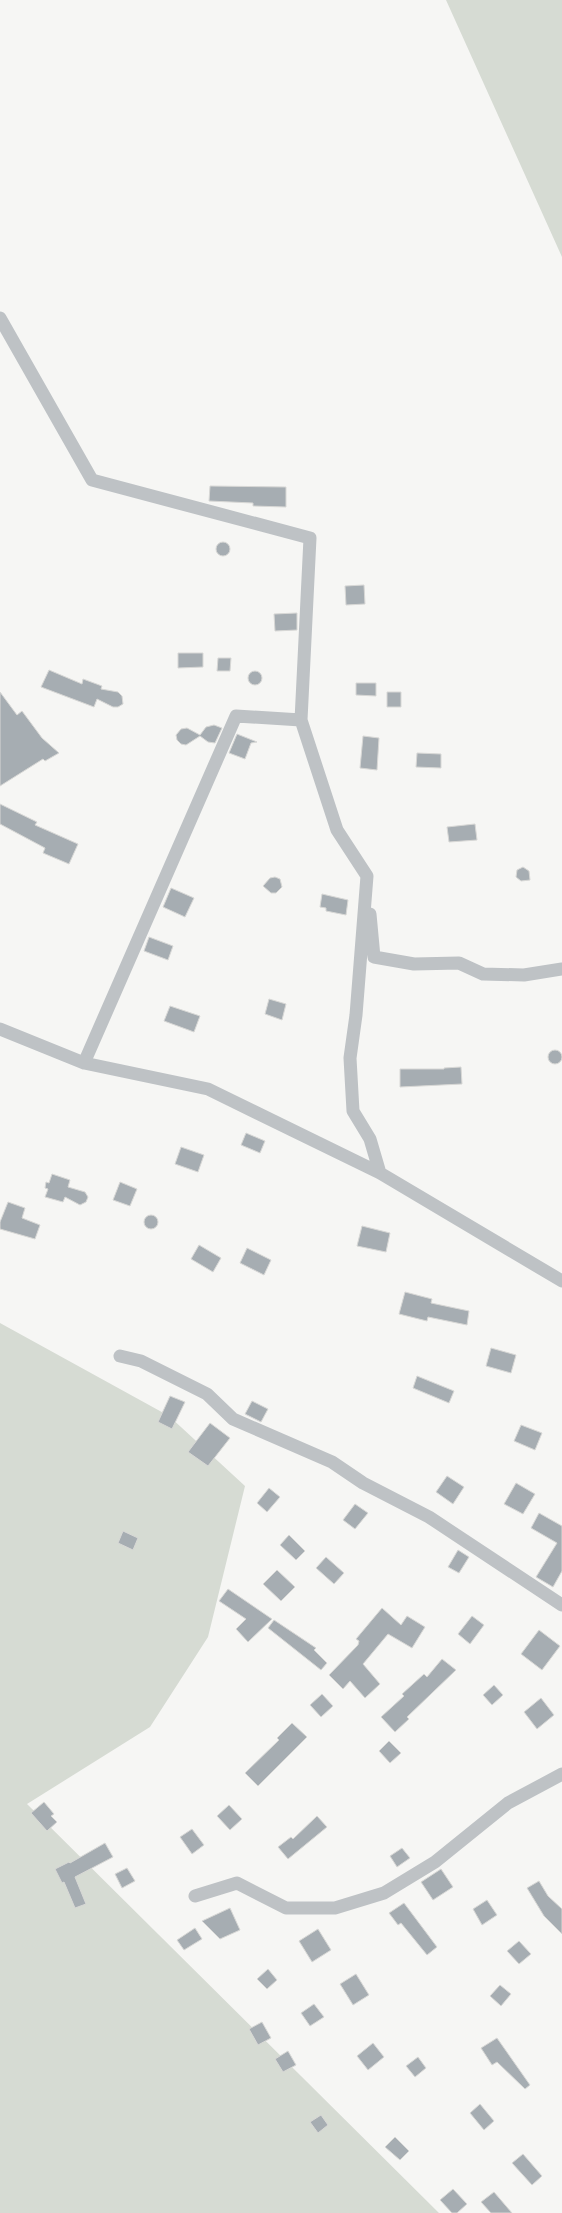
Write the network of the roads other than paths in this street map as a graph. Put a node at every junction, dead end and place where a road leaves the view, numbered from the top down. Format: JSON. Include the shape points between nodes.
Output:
{"nodes":[{"id":1,"x":0,"y":318,"type":"edge"},
{"id":2,"x":301,"y":720,"type":"junction"},
{"id":3,"x":366,"y":876,"type":"junction"},
{"id":4,"x":562,"y":969,"type":"edge"},
{"id":5,"x":0,"y":1029,"type":"edge"},
{"id":6,"x":84,"y":1063,"type":"junction"},
{"id":7,"x":380,"y":1173,"type":"junction"},
{"id":8,"x":562,"y":1281,"type":"edge"},
{"id":9,"x":120,"y":1356,"type":"dead end"},
{"id":10,"x":562,"y":1605,"type":"edge"},
{"id":11,"x":562,"y":1774,"type":"edge"},
{"id":12,"x":195,"y":1896,"type":"dead end"}],
"edges":[{"from":1,"to":2,"type":"street","via":[[92,480],[310,538]]},
{"from":2,"to":3,"type":"street","via":[[337,830]]},
{"from":2,"to":6,"type":"street","via":[[236,716]]},
{"from":3,"to":4,"type":"street","via":[[374,957],[414,964],[459,963],[483,974],[524,975]]},
{"from":3,"to":7,"type":"street","via":[[356,1015],[350,1058],[353,1111],[370,1139]]},
{"from":5,"to":6,"type":"street"},
{"from":6,"to":7,"type":"street","via":[[208,1089]]},
{"from":7,"to":8,"type":"street"},
{"from":9,"to":10,"type":"street","via":[[142,1361],[207,1394],[234,1419],[332,1462],[363,1483],[429,1517]]},
{"from":11,"to":12,"type":"street","via":[[508,1803],[435,1862],[384,1893],[335,1908],[286,1908],[237,1883]]}]}
